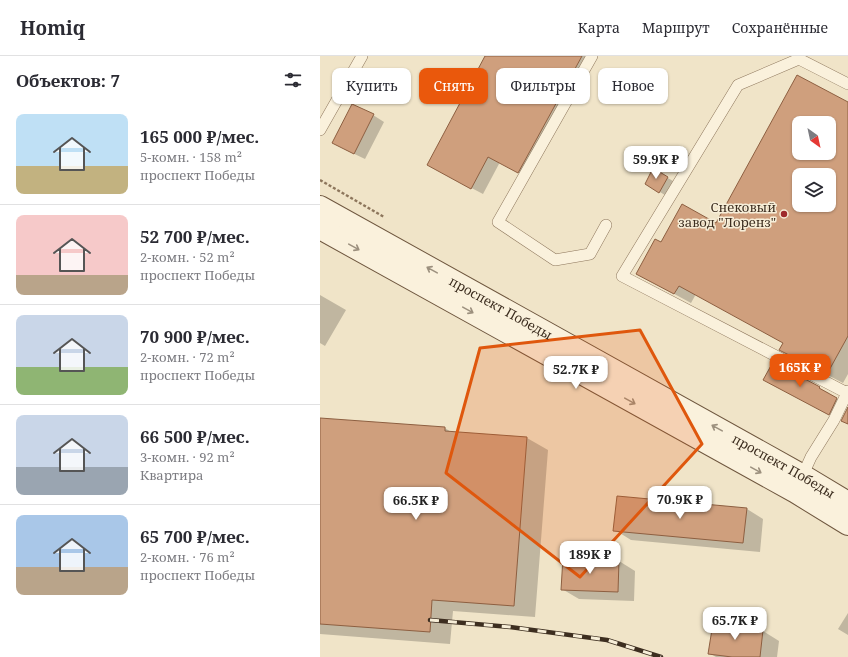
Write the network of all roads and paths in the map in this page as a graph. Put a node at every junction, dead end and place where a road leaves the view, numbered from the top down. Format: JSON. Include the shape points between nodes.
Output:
{"nodes":[{"id":1,"x":362,"y":56,"type":"edge"},
{"id":2,"x":592,"y":56,"type":"edge"},
{"id":3,"x":799,"y":57,"type":"edge"},
{"id":4,"x":848,"y":84,"type":"edge"},
{"id":5,"x":320,"y":130,"type":"edge"},
{"id":6,"x":320,"y":207,"type":"edge"},
{"id":7,"x":606,"y":224,"type":"dead end"},
{"id":8,"x":320,"y":228,"type":"edge"},
{"id":9,"x":847,"y":392,"type":"edge"},
{"id":10,"x":799,"y":484,"type":"junction"},
{"id":11,"x":848,"y":503,"type":"edge"},
{"id":12,"x":848,"y":524,"type":"edge"}],
"edges":[{"from":1,"to":5,"type":"lane"},
{"from":2,"to":7,"type":"lane","via":[[498,222],[555,260],[590,254]]},
{"from":3,"to":4,"type":"lane"},
{"from":3,"to":9,"type":"lane","via":[[738,85],[622,276]]},
{"from":10,"to":6,"type":"main road","name":"проспект Победы","one_way":true},
{"from":8,"to":10,"type":"main road","name":"проспект Победы","one_way":true},
{"from":9,"to":10,"type":"lane"},
{"from":10,"to":11,"type":"main road","name":"проспект Победы"},
{"from":10,"to":12,"type":"main road","name":"проспект Победы"}]}
